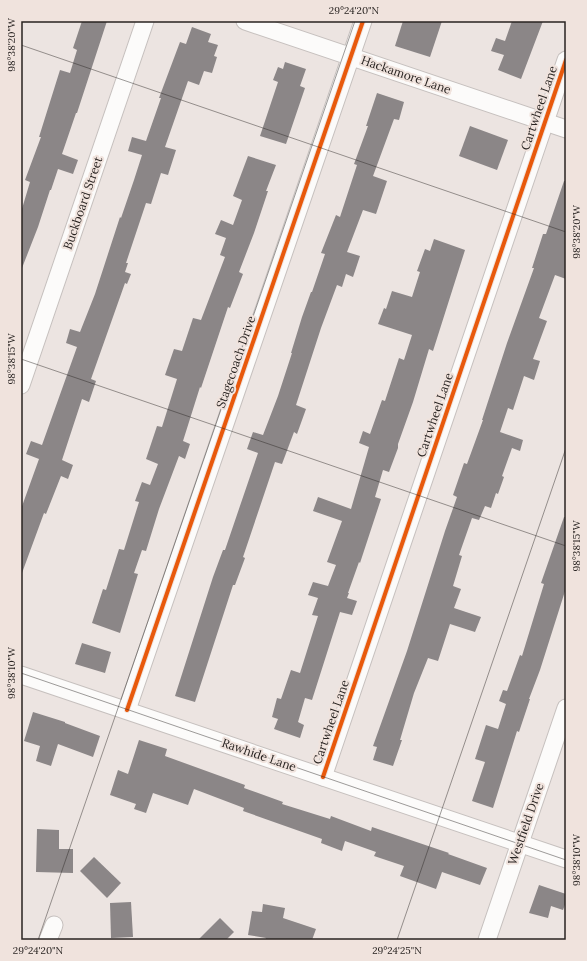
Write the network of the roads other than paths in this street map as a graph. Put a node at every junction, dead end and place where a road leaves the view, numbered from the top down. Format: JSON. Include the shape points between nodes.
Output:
{"nodes":[{"id":1,"x":145,"y":21,"type":"edge"},
{"id":2,"x":245,"y":21,"type":"edge"},
{"id":3,"x":363,"y":21,"type":"edge"},
{"id":4,"x":351,"y":56,"type":"junction"},
{"id":5,"x":566,"y":60,"type":"edge"},
{"id":6,"x":545,"y":122,"type":"junction"},
{"id":7,"x":566,"y":129,"type":"edge"},
{"id":8,"x":21,"y":385,"type":"edge"},
{"id":9,"x":21,"y":675,"type":"edge"},
{"id":10,"x":566,"y":708,"type":"edge"},
{"id":11,"x":127,"y":710,"type":"junction"},
{"id":12,"x":323,"y":777,"type":"junction"},
{"id":13,"x":520,"y":843,"type":"junction"},
{"id":14,"x":566,"y":859,"type":"edge"},
{"id":15,"x":487,"y":940,"type":"edge"}],
"edges":[{"from":1,"to":8,"type":"street","name":"Buckboard Street"},
{"from":2,"to":4,"type":"street","name":"Hackamore Lane"},
{"from":3,"to":4,"type":"street","name":"Stagecoach Drive"},
{"from":4,"to":6,"type":"street","name":"Hackamore Lane"},
{"from":4,"to":11,"type":"street","name":"Stagecoach Drive"},
{"from":5,"to":6,"type":"street","name":"Cartwheel Lane"},
{"from":6,"to":7,"type":"street","name":"Hackamore Lane"},
{"from":6,"to":12,"type":"street","name":"Cartwheel Lane"},
{"from":9,"to":11,"type":"street","name":"Rawhide Lane"},
{"from":10,"to":13,"type":"street","name":"Westfield Drive"},
{"from":11,"to":12,"type":"street","name":"Rawhide Lane"},
{"from":12,"to":13,"type":"street","name":"Rawhide Lane"},
{"from":13,"to":14,"type":"street","name":"Rawhide Lane"},
{"from":13,"to":15,"type":"street","name":"Westfield Drive"}]}
